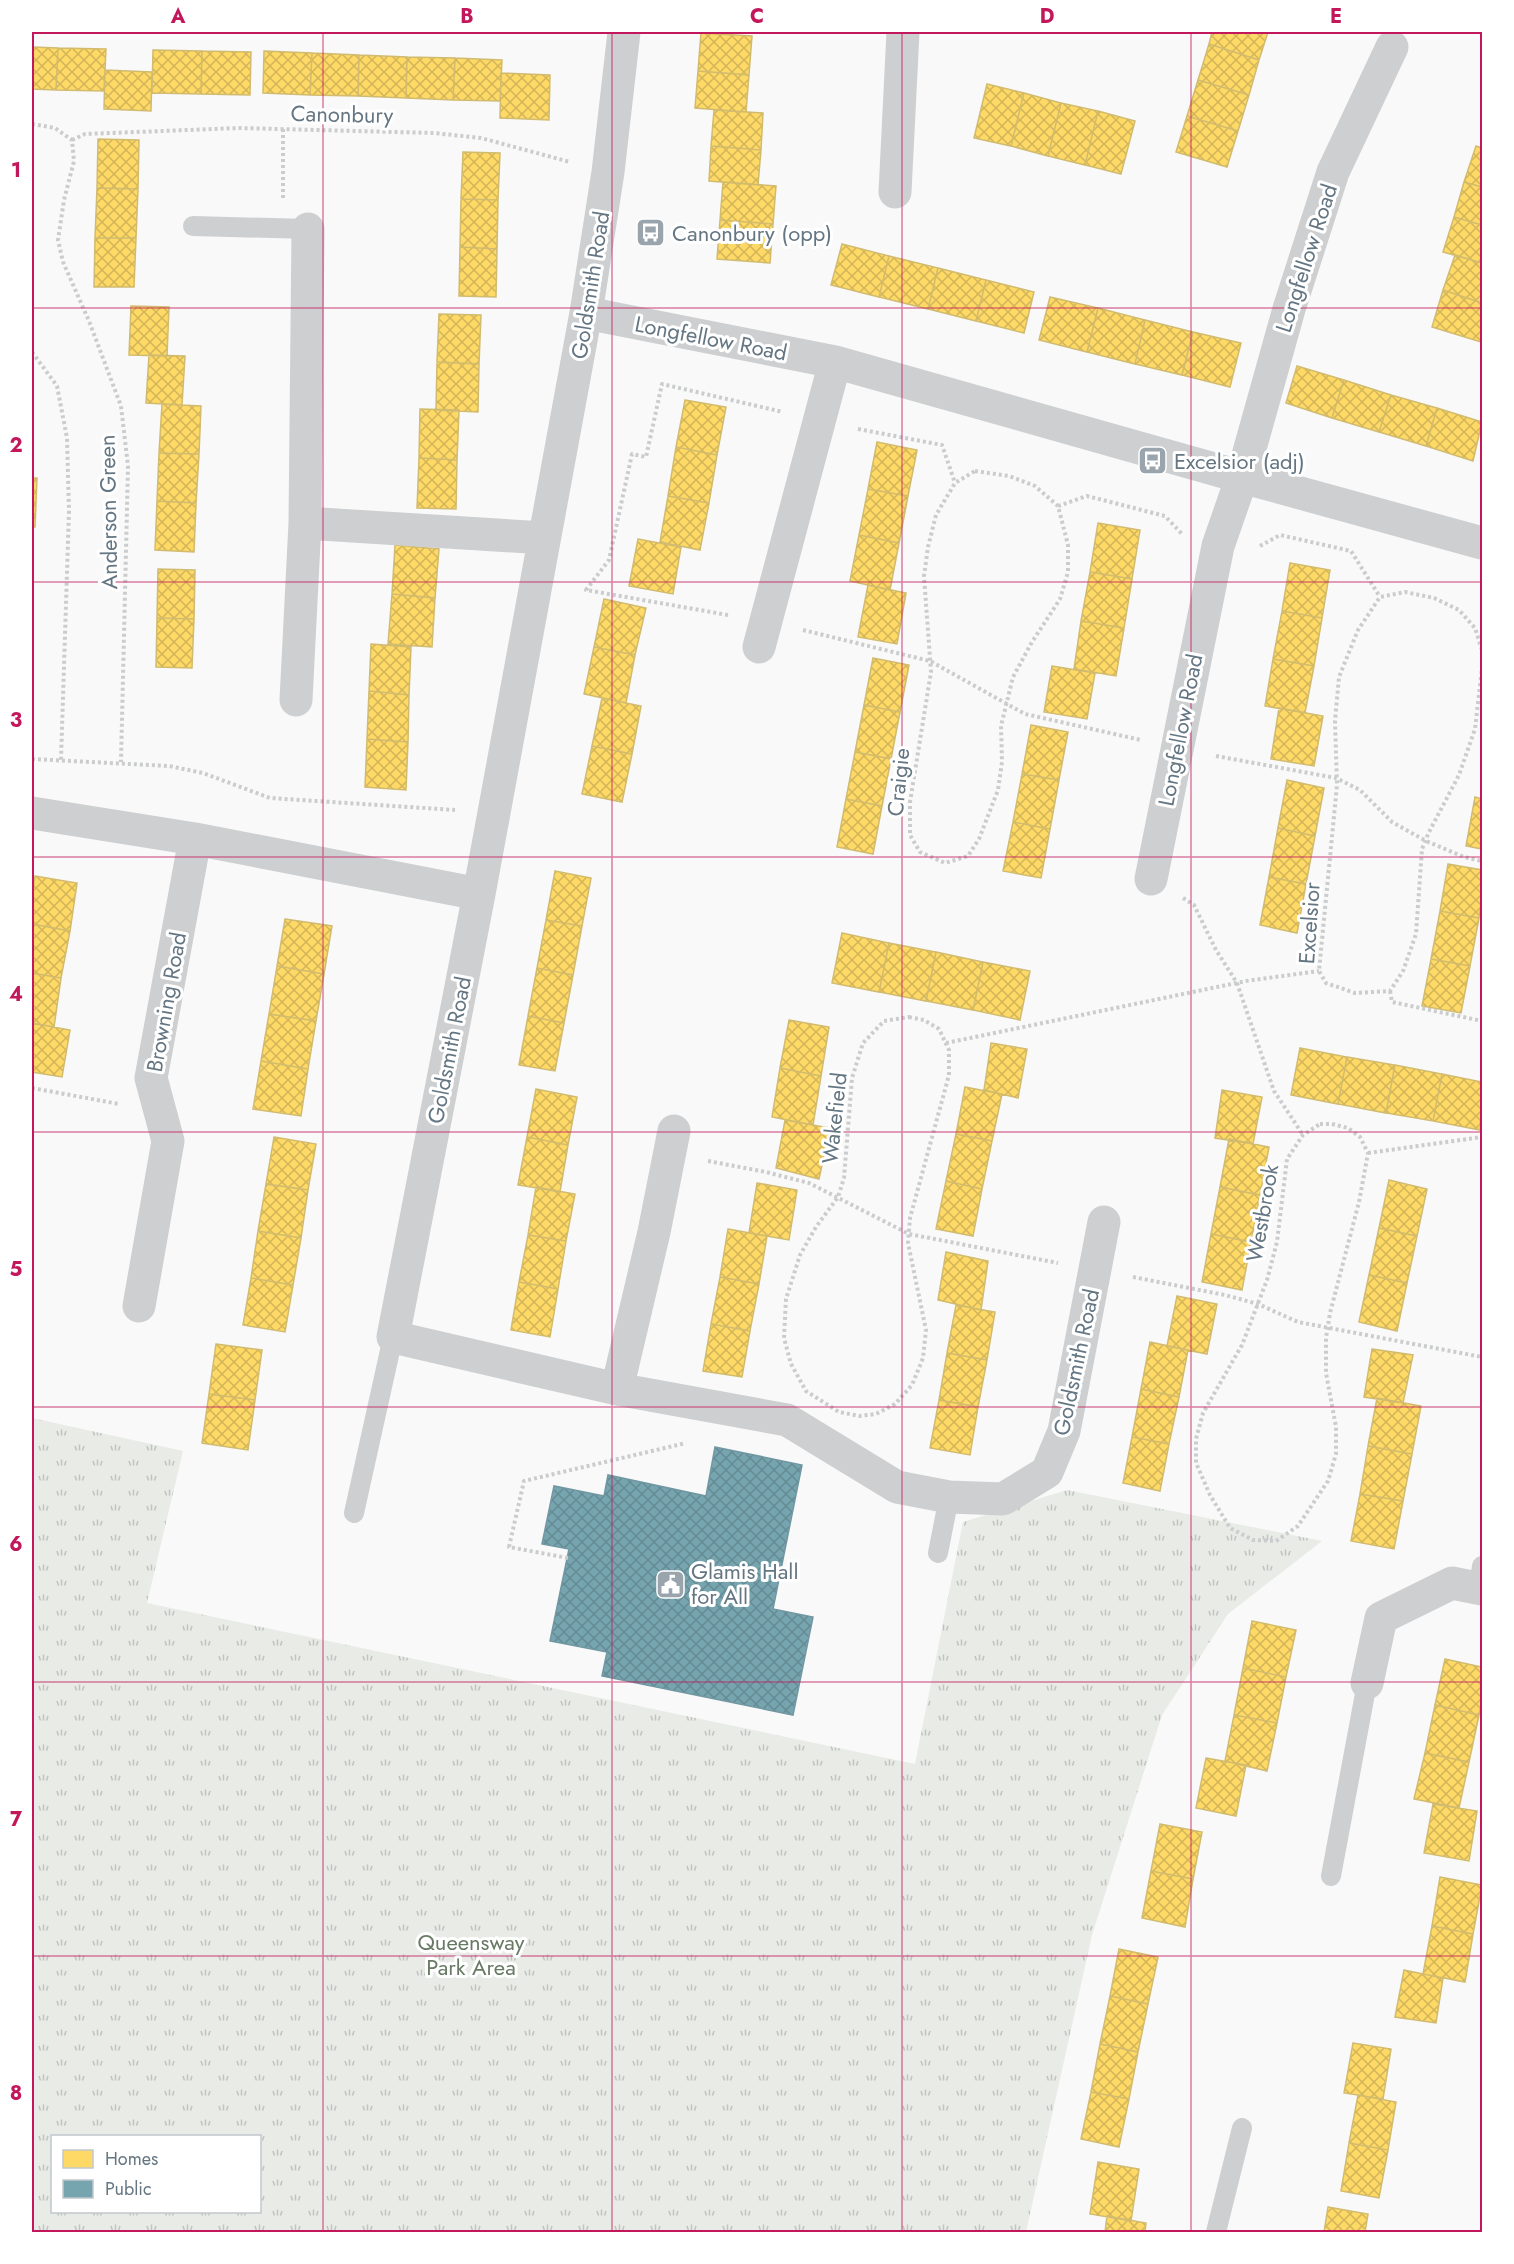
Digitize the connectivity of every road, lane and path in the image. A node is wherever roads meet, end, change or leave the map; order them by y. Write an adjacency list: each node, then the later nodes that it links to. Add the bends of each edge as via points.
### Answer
1 (624, 32): 7 (street, Goldsmith Road)
2 (903, 32): 8 (street)
3 (1392, 47): 15 (street, Longfellow Road, via 1333,172)
4 (32, 124): 6 (path, via 55,128)
5 (283, 129): 6 (path, Canonbury, via 85,134); 7 (path, Canonbury, via 481,138); 10 (path)
6 (72, 140): 32 (path, Anderson Green, via 74,161 58,240 63,262 121,406 128,466)
7 (608, 172): 11 (street, Goldsmith Road)
8 (895, 192)
9 (193, 226): 10 (lane)
10 (295, 229): 18 (street)
11 (586, 313): 13 (street, Longfellow Road); 19 (street, Goldsmith Road)
12 (32, 352): 31 (path, Anderson Green, via 57,386 67,438 69,511)
13 (836, 362): 14 (street); 15 (street, Longfellow Road)
14 (820, 421): 16 (path, via 942,445); 23 (street); 23 (path, via 662,384 646,457 632,454 609,560 586,590)
15 (1242, 477): 20 (street, Longfellow Road); 21 (street, Longfellow Road)
16 (955, 483): 17 (path, via 975,471 1009,476 1035,486); 25 (path, Craigie, via 936,515 928,547 924,576)
17 (1058, 506): 21 (path, via 1087,496 1166,516 1181,534); 28 (path, Craigie, via 1068,545 1068,572 1060,599 1013,677)
18 (305, 524): 19 (street); 27 (street)
19 (544, 538): 35 (street, Goldsmith Road)
20 (1482, 543)
21 (1218, 546): 22 (path, via 1249,552 1280,535 1351,551); 29 (street, Longfellow Road)
22 (1380, 597): 24 (path, via 1406,592 1434,598 1460,610 1474,628); 33 (path, Excelsior, via 1358,630 1340,677 1335,721)
23 (763, 634): 25 (path)
24 (1482, 650)
25 (930, 661): 28 (path); 28 (path, Craigie, via 910,802 910,835 920,852 945,863 968,856 979,839 998,790)
26 (1482, 668): 37 (path, via 1475,729 1459,775)
27 (296, 700)
28 (1006, 704): 29 (path, via 1025,714)
29 (1176, 748): 33 (path); 39 (street, Longfellow Road)
30 (32, 759): 31 (path)
31 (60, 760): 32 (path)
32 (121, 762): 35 (path, via 203,773 270,798)
33 (1336, 778): 37 (path, via 1360,790 1392,822); 41 (path, Excelsior)
34 (32, 813): 36 (street)
35 (494, 813): 40 (street, Goldsmith Road)
36 (195, 839): 40 (street); 47 (street, Browning Road, via 151,1078)
37 (1426, 841): 38 (path); 43 (path, via 1422,849 1416,934 1403,971)
38 (1482, 861)
39 (1151, 879): 42 (path, via 1194,905)
40 (479, 894): 54 (street, Goldsmith Road)
41 (1319, 971): 42 (path); 43 (path, Excelsior, via 1326,983 1355,993)
42 (1237, 983): 45 (path); 49 (path, via 1274,1091)
43 (1390, 991): 44 (path, via 1392,1002)
44 (1482, 1021)
45 (946, 1043): 45 (path, Wakefield, via 939,1029 909,1017 884,1021 863,1043 852,1078 844,1178 838,1197 800,1255 786,1299 784,1338 791,1364 806,1391 839,1412 876,1414 895,1404 912,1385 922,1358 927,1330 908,1243 910,1218 949,1075)
46 (32, 1088): 47 (path)
47 (160, 1111): 53 (street, Browning Road, via 168,1141)
48 (674, 1131): 55 (street)
49 (1303, 1136): 51 (path, via 1320,1124 1348,1128 1360,1137); 51 (path, Westbrook, via 1287,1159 1277,1242 1267,1280 1242,1345 1203,1413 1196,1439 1196,1463 1210,1495 1230,1528 1253,1539 1276,1541 1289,1534 1298,1527 1328,1481 1336,1454 1336,1426 1326,1373 1326,1338)
50 (1482, 1137): 51 (path)
51 (1368, 1153)
52 (1104, 1222): 57 (street, Goldsmith Road, via 1064,1431 1047,1472 1003,1499)
53 (139, 1306)
54 (393, 1337): 55 (street, Goldsmith Road); 58 (lane)
55 (616, 1389): 57 (street, Goldsmith Road, via 787,1420 897,1487)
56 (691, 1441): 60 (path, via 524,1481 509,1547)
57 (949, 1497): 59 (lane)
58 (354, 1513)
59 (938, 1552)
60 (568, 1558)
61 (1481, 1581): 62 (street, via 1452,1582 1381,1618)
62 (1367, 1683): 63 (lane)
63 (1331, 1876)
64 (1242, 2128): 65 (lane)
65 (1216, 2232)

